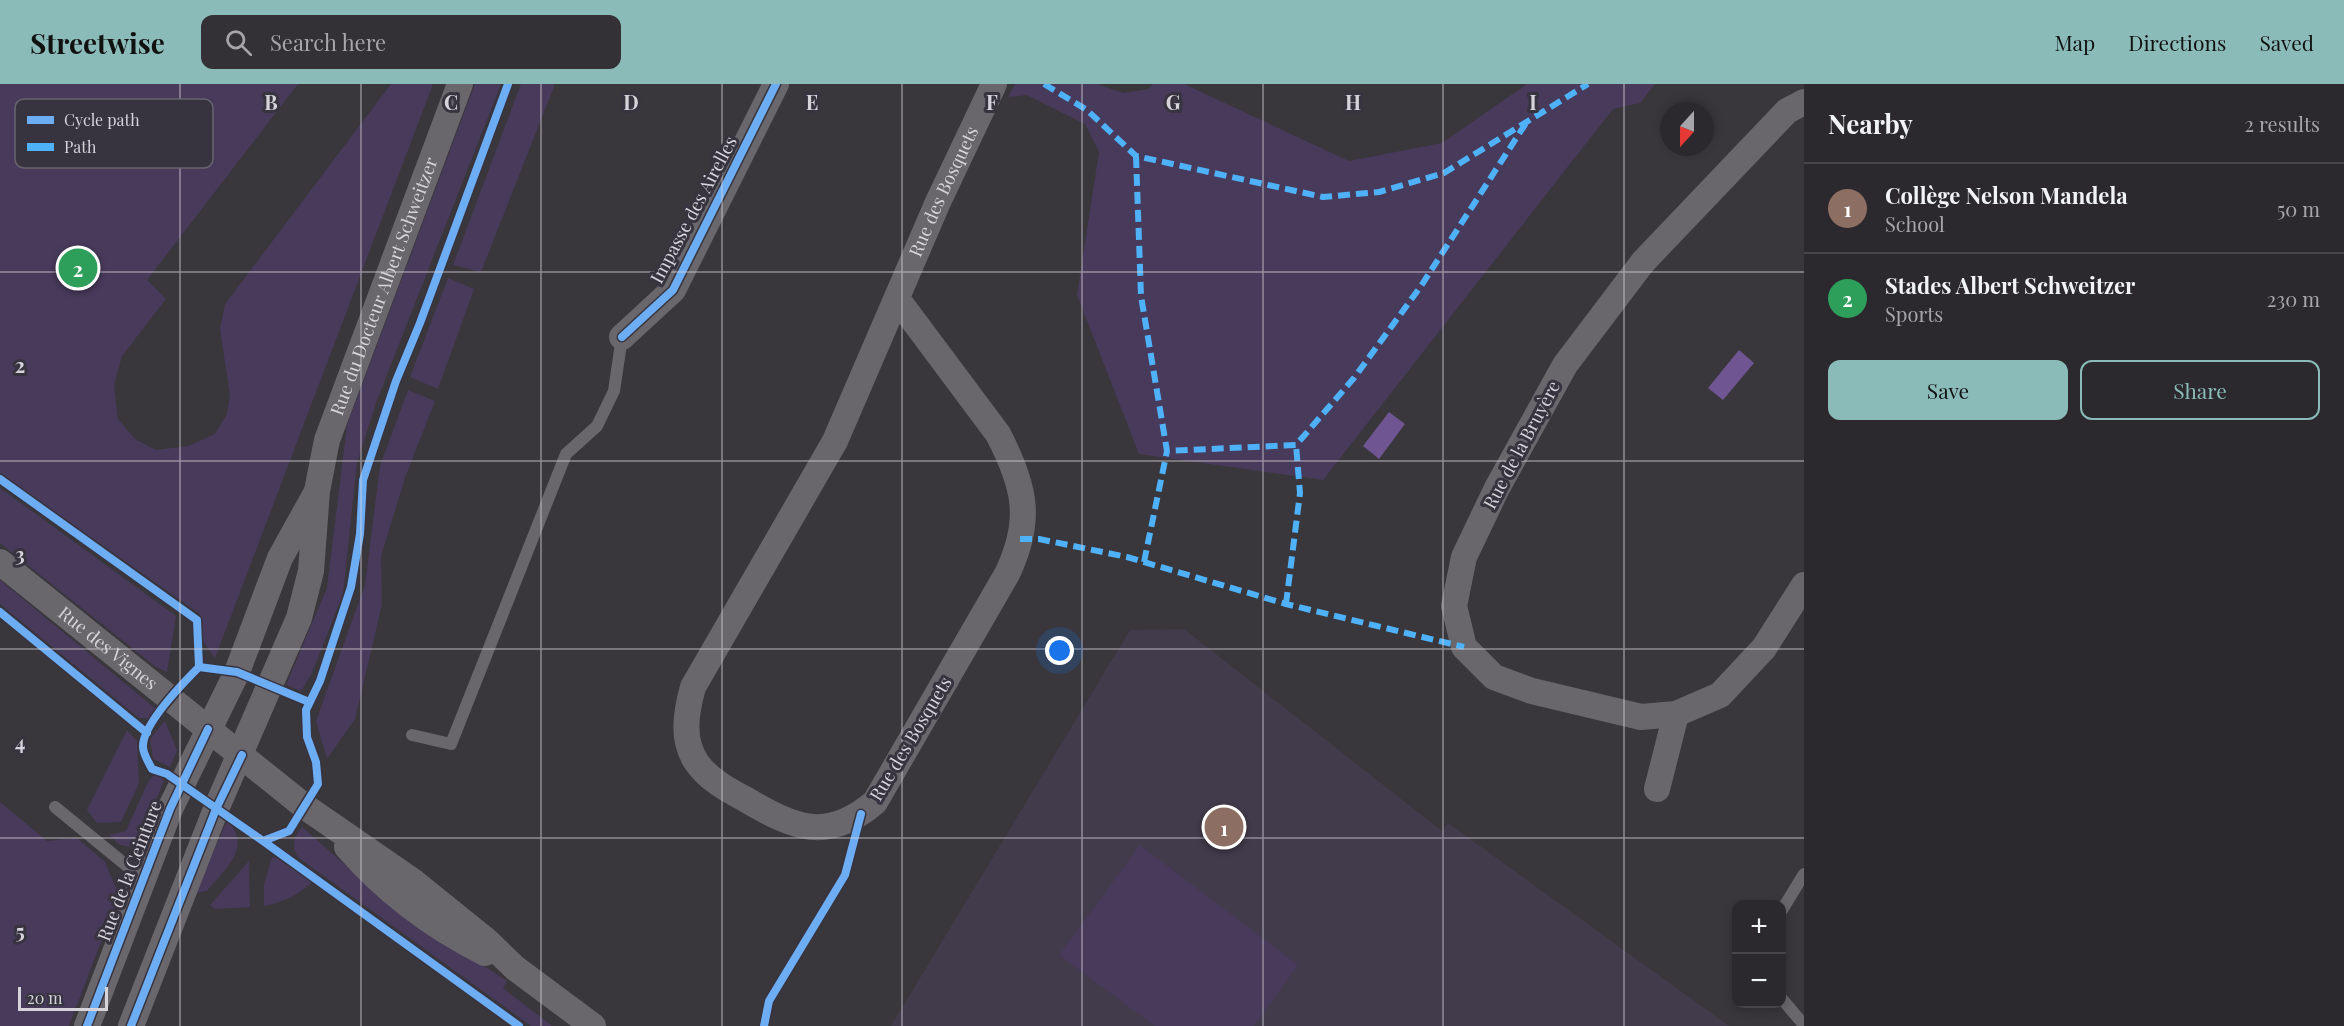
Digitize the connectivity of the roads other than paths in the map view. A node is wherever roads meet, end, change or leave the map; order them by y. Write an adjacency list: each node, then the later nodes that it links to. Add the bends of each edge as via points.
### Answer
1 (460, 84): 7 (street, Rue du Docteur Albert Schweitzer, via 332,422)
2 (776, 84): 6 (street, Impasse des Airelles, via 673,290)
3 (994, 84): 5 (street, Rue des Bosquets, via 938,202)
4 (1804, 102): 10 (street, Rue de la Bruyère, via 1787,111 1643,262 1572,356 1497,488 1464,557 1454,606 1464,647 1494,677 1532,691 1641,717)
5 (898, 300): 5 (street, Rue des Bosquets, via 836,441 693,687 686,710 689,744 696,763 708,776 761,809 805,826 845,823 875,802 1007,574 1020,539 1022,493 1010,455)
6 (622, 337): 12 (lane, via 614,391 597,426 566,454 451,744)
7 (317, 491): 11 (street, Rue du Docteur Albert Schweitzer, via 280,558 237,672); 13 (street, Rue du Docteur Albert Schweitzer, via 307,590)
8 (0, 562): 11 (street, Rue des Vignes)
9 (1804, 585): 10 (street, Rue de la Bruyère, via 1764,648 1720,695)
10 (1676, 714): 14 (street)
11 (208, 729): 13 (street, Rue des Vignes); 17 (street, Rue de la Ceinture, via 170,808)
12 (412, 735)
13 (242, 755): 22 (street, via 216,809); 23 (street, Rue des Vignes, via 327,824 423,890 515,968)
14 (1657, 789)
15 (55, 807): 17 (lane)
16 (1804, 874): 18 (lane)
17 (143, 879): 21 (street, Rue de la Ceinture)
18 (1786, 903)
19 (1786, 1004): 20 (lane)
20 (1804, 1025)
21 (87, 1026)
22 (131, 1026)
23 (593, 1026)

